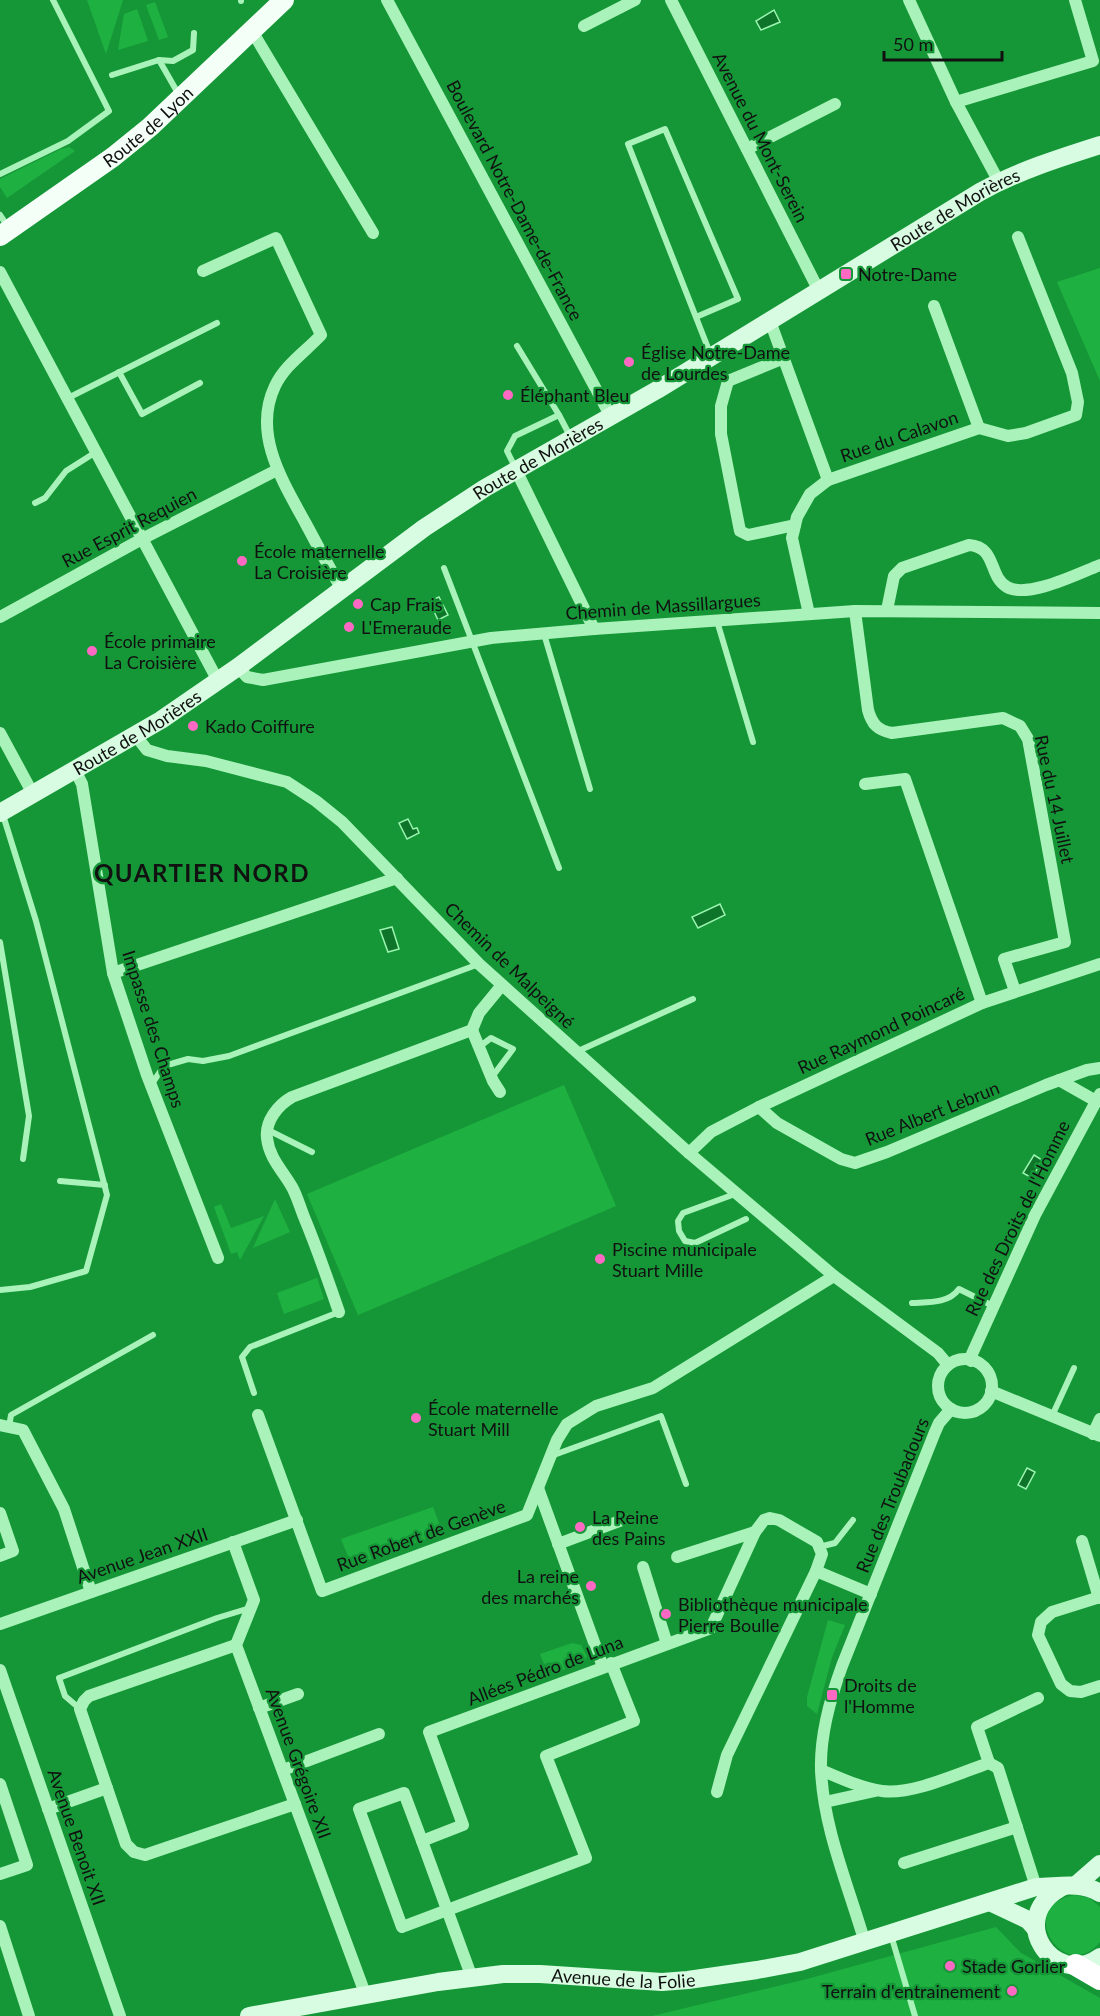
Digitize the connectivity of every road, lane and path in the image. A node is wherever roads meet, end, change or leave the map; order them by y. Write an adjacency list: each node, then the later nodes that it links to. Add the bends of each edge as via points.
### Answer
1 (53, 0): 18 (lane, via 109,111 68,141)
2 (387, 0): 37 (street, Boulevard Notre-Dame-de-France)
3 (635, 0): 8 (street)
4 (671, 0): 17 (street, Avenue du Mont-Serein)
5 (1075, 0): 14 (street, via 1093,61)
6 (282, 1): 9 (main road, Route de Lyon)
7 (912, 1): 14 (street)
8 (584, 26)
9 (252, 31): 13 (main road, Route de Lyon); 21 (street)
10 (194, 33): 11 (lane, via 193,50 173,61)
11 (159, 60): 12 (lane); 13 (lane)
12 (112, 75)
13 (182, 99): 20 (main road, Route de Lyon, via 113,157)
14 (956, 102): 19 (street)
15 (835, 104): 17 (street)
16 (1100, 144): 19 (main road, Route de Morières)
17 (747, 149): 25 (street, Avenue du Mont-Serein)
18 (0, 174)
19 (999, 182): 25 (main road, Route de Morières)
20 (3, 227)
21 (373, 233)
22 (1018, 237): 38 (street, Rue du Calavon, via 1072,373 1078,402 1076,415 1008,436)
23 (203, 271): 41 (street, via 276,238 321,335 288,366 274,387 268,440)
24 (0, 272): 35 (street)
25 (819, 291): 28 (main road, Route de Morières)
26 (934, 306): 38 (street)
27 (696, 317): 27 (lane, via 628,144 665,129 738,299); 31 (lane)
28 (770, 321): 31 (main road, Route de Morières); 32 (street)
29 (217, 323): 33 (lane)
30 (517, 346): 36 (lane)
31 (711, 357): 37 (main road, Route de Morières)
32 (784, 358): 43 (street); 45 (street, via 728,381 721,406 721,434 740,531 748,535)
33 (119, 372): 34 (lane, via 142,414); 35 (lane)
34 (200, 383)
35 (68, 398): 40 (street)
36 (560, 415): 39 (lane); 42 (lane, via 515,436 507,451)
37 (611, 417): 39 (main road, Route de Morières)
38 (979, 428): 43 (street, Rue du Calavon)
39 (571, 440): 42 (main road, Route de Morières)
40 (96, 452): 44 (lane, via 66,471 45,498); 46 (street)
41 (277, 470): 46 (street, Rue Esprit Requien); 49 (street)
42 (516, 470): 49 (main road, Route de Morières, via 424,528); 56 (street)
43 (828, 480): 45 (street, via 810,494)
44 (35, 503)
45 (795, 525): 53 (street, via 792,538)
46 (142, 539): 54 (street, Rue Esprit Requien); 60 (street)
47 (1100, 565): 50 (street, via 1035,589 1021,590 1000,580 985,550 969,545 902,567 894,576)
48 (444, 568): 58 (lane)
49 (341, 588): 59 (main road, Route de Morières)
50 (887, 610): 51 (street, Chemin de Massillargues); 52 (street, Chemin de Massillargues)
51 (855, 611): 53 (street, Chemin de Massillargues); 76 (street, Rue du 14 Juillet, via 868,710 879,731 892,733 1004,718 1020,726 1028,739 1065,942 1004,959)
52 (1100, 613)
53 (809, 614): 55 (street, Chemin de Massillargues)
54 (0, 617)
55 (717, 620): 56 (street, Chemin de Massillargues); 63 (lane)
56 (594, 629): 57 (street, Chemin de Massillargues)
57 (543, 633): 58 (street, Chemin de Massillargues); 66 (lane)
58 (472, 641): 59 (street, Chemin de Massillargues, via 263,680 247,677); 69 (lane)
59 (238, 667): 60 (main road, Route de Morières)
60 (218, 681): 62 (main road, Route de Morières)
61 (0, 734): 67 (street)
62 (136, 736): 64 (main road, Route de Morières); 70 (street, Chemin de Malpeigné, via 147,750 287,782 342,822)
63 (753, 742)
64 (75, 770): 67 (main road, Route de Morières); 74 (street, Impasse des Champs, via 82,784)
65 (865, 784): 78 (street, via 905,779)
66 (590, 789)
67 (33, 794): 68 (main road, Route de Morières)
68 (1, 812): 94 (lane, via 36,921)
69 (559, 868)
70 (396, 878): 72 (street, Chemin de Malpeigné); 74 (street)
71 (0, 942): 92 (lane, via 29,1116)
72 (479, 964): 75 (street, Chemin de Malpeigné); 85 (lane, via 229,1056 203,1061 188,1059 164,1066)
73 (1100, 964): 76 (street, Rue Raymond Poincaré)
74 (113, 974): 85 (street, Impasse des Champs)
75 (502, 986): 79 (street, via 479,1013); 81 (street, Chemin de Malpeigné)
76 (1015, 991): 78 (street, Rue Raymond Poincaré)
77 (693, 999): 81 (lane)
78 (982, 1003): 88 (street, Rue Raymond Poincaré)
79 (472, 1030): 80 (street); 89 (street, via 292,1097 273,1113)
80 (479, 1047): 83 (street); 83 (lane, via 491,1038 513,1050)
81 (575, 1052): 91 (street, Chemin de Malpeigné)
82 (1100, 1068): 84 (street, Rue Albert Lebrun)
83 (492, 1078): 86 (street)
84 (1059, 1080): 87 (street); 88 (street, Rue Albert Lebrun, via 855,1163 777,1123)
85 (151, 1085): 97 (street, Impasse des Champs)
86 (500, 1092)
87 (1099, 1100): 101 (street, Rue des Droits de l'Homme, via 1040,1204)
88 (759, 1107): 91 (street, Rue Raymond Poincaré, via 711,1132)
89 (267, 1130): 90 (lane); 102 (street, via 277,1166 292,1186)
90 (312, 1152)
91 (689, 1153): 95 (street, Chemin de Malpeigné)
92 (23, 1159)
93 (60, 1181): 94 (lane)
94 (105, 1185): 99 (lane, via 107,1195 86,1271 30,1287)
95 (736, 1193): 96 (lane, via 683,1213 678,1221 679,1231 685,1241 694,1243); 98 (street, Chemin de Malpeigné)
96 (746, 1220)
97 (218, 1258)
98 (834, 1276): 105 (street, Chemin de Malpeigné, via 938,1353); 115 (street, Rue Robert de Genève, via 653,1388 596,1406 567,1424)
99 (0, 1290)
100 (912, 1303): 101 (lane, via 938,1301 954,1296 959,1289)
101 (993, 1306): 104 (street, Rue des Droits de l'Homme)
102 (339, 1312): 108 (lane, via 250,1347 242,1357)
103 (153, 1335): 113 (lane, via 11,1415)
104 (972, 1360): 105 (street); 107 (street, via 987,1372)
105 (948, 1365): 109 (street, via 940,1377 939,1392)
106 (1074, 1368): 111 (lane)
107 (991, 1391): 109 (street, via 976,1410); 111 (street)
108 (254, 1393)
109 (951, 1409): 132 (street, Rue des Troubadours, via 935,1432)
110 (258, 1415): 120 (street, Rue Robert de Genève)
111 (1052, 1416): 114 (street)
112 (1100, 1419): 114 (street)
113 (4, 1426): 131 (street, via 23,1430 64,1509)
114 (1096, 1435)
115 (550, 1456): 116 (lane, via 661,1416); 117 (street, Rue Robert de Genève)
116 (686, 1484)
117 (538, 1488): 120 (street, Rue Robert de Genève, via 527,1515 322,1591); 125 (street)
118 (0, 1513): 127 (street, via 13,1551)
119 (625, 1519): 125 (street)
120 (297, 1520): 124 (street, Avenue Jean XXII)
121 (853, 1520): 126 (lane, via 835,1543)
122 (755, 1532): 126 (street, via 764,1520 779,1520 817,1542); 128 (street); 136 (street, Allées Pédro de Luna, via 711,1628)
123 (1082, 1541): 133 (street)
124 (233, 1542): 131 (street, Avenue Jean XXII); 134 (street, via 254,1600)
125 (558, 1544): 138 (street)
126 (819, 1547): 130 (street, via 822,1554)
127 (0, 1556)
128 (677, 1557)
129 (643, 1567): 136 (street)
130 (816, 1571): 132 (street); 152 (street, via 727,1755)
131 (92, 1592): 135 (street, Avenue Jean XXII)
132 (871, 1594): 148 (street, Rue des Troubadours, via 832,1695)
133 (1099, 1598): 140 (street, via 1052,1612 1041,1622 1038,1635 1061,1684 1070,1691 1081,1692)
134 (251, 1607): 137 (street); 144 (lane, via 59,1678 65,1696)
135 (0, 1624)
136 (667, 1644): 138 (street, Allées Pédro de Luna)
137 (236, 1645): 143 (street, Avenue Grégoire XII); 144 (street, via 89,1696)
138 (607, 1665): 157 (street, Allées Pédro de Luna, via 429,1732 463,1825); 165 (street, via 634,1720 546,1756 586,1858)
139 (0, 1670): 155 (street, Avenue Benoit XII)
140 (1100, 1686)
141 (298, 1694): 143 (street)
142 (1038, 1698): 146 (street, via 977,1727)
143 (259, 1708): 147 (street, Avenue Grégoire XII)
144 (80, 1709): 150 (street)
145 (379, 1734): 147 (street)
146 (989, 1763): 151 (street, via 904,1791); 156 (street, via 998,1768)
147 (283, 1770): 154 (street, Avenue Grégoire XII)
148 (821, 1770): 151 (street); 153 (street, Rue des Troubadours)
149 (0, 1784): 160 (street, via 27,1865)
150 (107, 1788): 154 (street, via 126,1844 145,1855); 155 (street)
151 (879, 1791): 153 (street)
152 (717, 1792)
153 (825, 1802): 169 (street, Rue des Troubadours)
154 (295, 1804): 174 (street, Avenue Grégoire XII)
155 (48, 1809): 176 (street, Avenue Benoit XII)
156 (1017, 1827): 158 (street); 162 (street)
157 (422, 1841): 165 (street); 165 (street, via 404,1793 359,1809 402,1927)
158 (904, 1863)
159 (1100, 1864): 161 (main road)
160 (0, 1874)
161 (1070, 1885): 162 (main road, Avenue de la Folie); 163 (main road, via 1090,1887); 167 (main road, via 1052,1892 1042,1903)
162 (1036, 1887): 164 (main road, Avenue de la Folie)
163 (1100, 1893)
164 (990, 1902): 167 (main road, via 1028,1920); 168 (main road, Avenue de la Folie)
165 (447, 1911): 172 (street)
166 (0, 1926): 175 (street)
167 (1036, 1929): 171 (main road, via 1043,1948 1052,1958)
168 (891, 1934): 169 (main road, Avenue de la Folie); 178 (lane)
169 (865, 1943): 172 (main road, Avenue de la Folie, via 800,1962 688,1980 637,1981 540,1974)
170 (1100, 1957): 171 (main road)
171 (1076, 1965): 173 (highway)
172 (472, 1978): 174 (main road, Avenue de la Folie)
173 (1100, 1979)
174 (366, 1996): 177 (main road, Avenue de la Folie)
175 (29, 2016)
176 (120, 2016)
177 (249, 2016)
178 (915, 2016)

